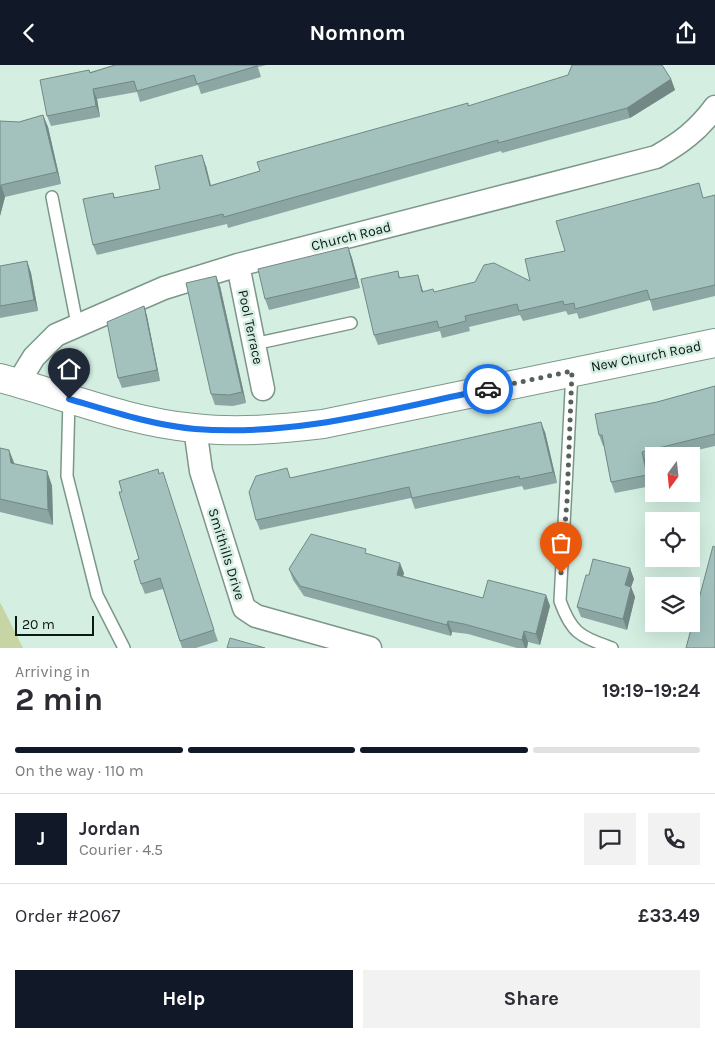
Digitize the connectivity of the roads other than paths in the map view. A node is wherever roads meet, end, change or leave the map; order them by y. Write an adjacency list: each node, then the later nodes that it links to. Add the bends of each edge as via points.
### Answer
1 (715, 107): 3 (street, Church Road, via 700,127 681,143 656,157)
2 (52, 197): 5 (lane)
3 (238, 265): 5 (street, Church Road, via 164,288); 7 (street, Pool Terrace)
4 (351, 323): 7 (lane)
5 (77, 324): 9 (street, Church Road, via 56,335)
6 (715, 343): 8 (street, New Church Road)
7 (254, 344): 10 (street, Pool Terrace)
8 (572, 371): 12 (street, New Church Road, via 323,424 279,430); 15 (lane, via 560,601 575,631)
9 (9, 380): 11 (street, New Church Road)
10 (263, 389)
11 (69, 399): 12 (street, New Church Road, via 152,422); 13 (lane, via 67,476 97,595)
12 (195, 429): 14 (street, Smithills Drive, via 201,471 244,608 256,616)
13 (124, 648)
14 (370, 648)
15 (612, 648)

